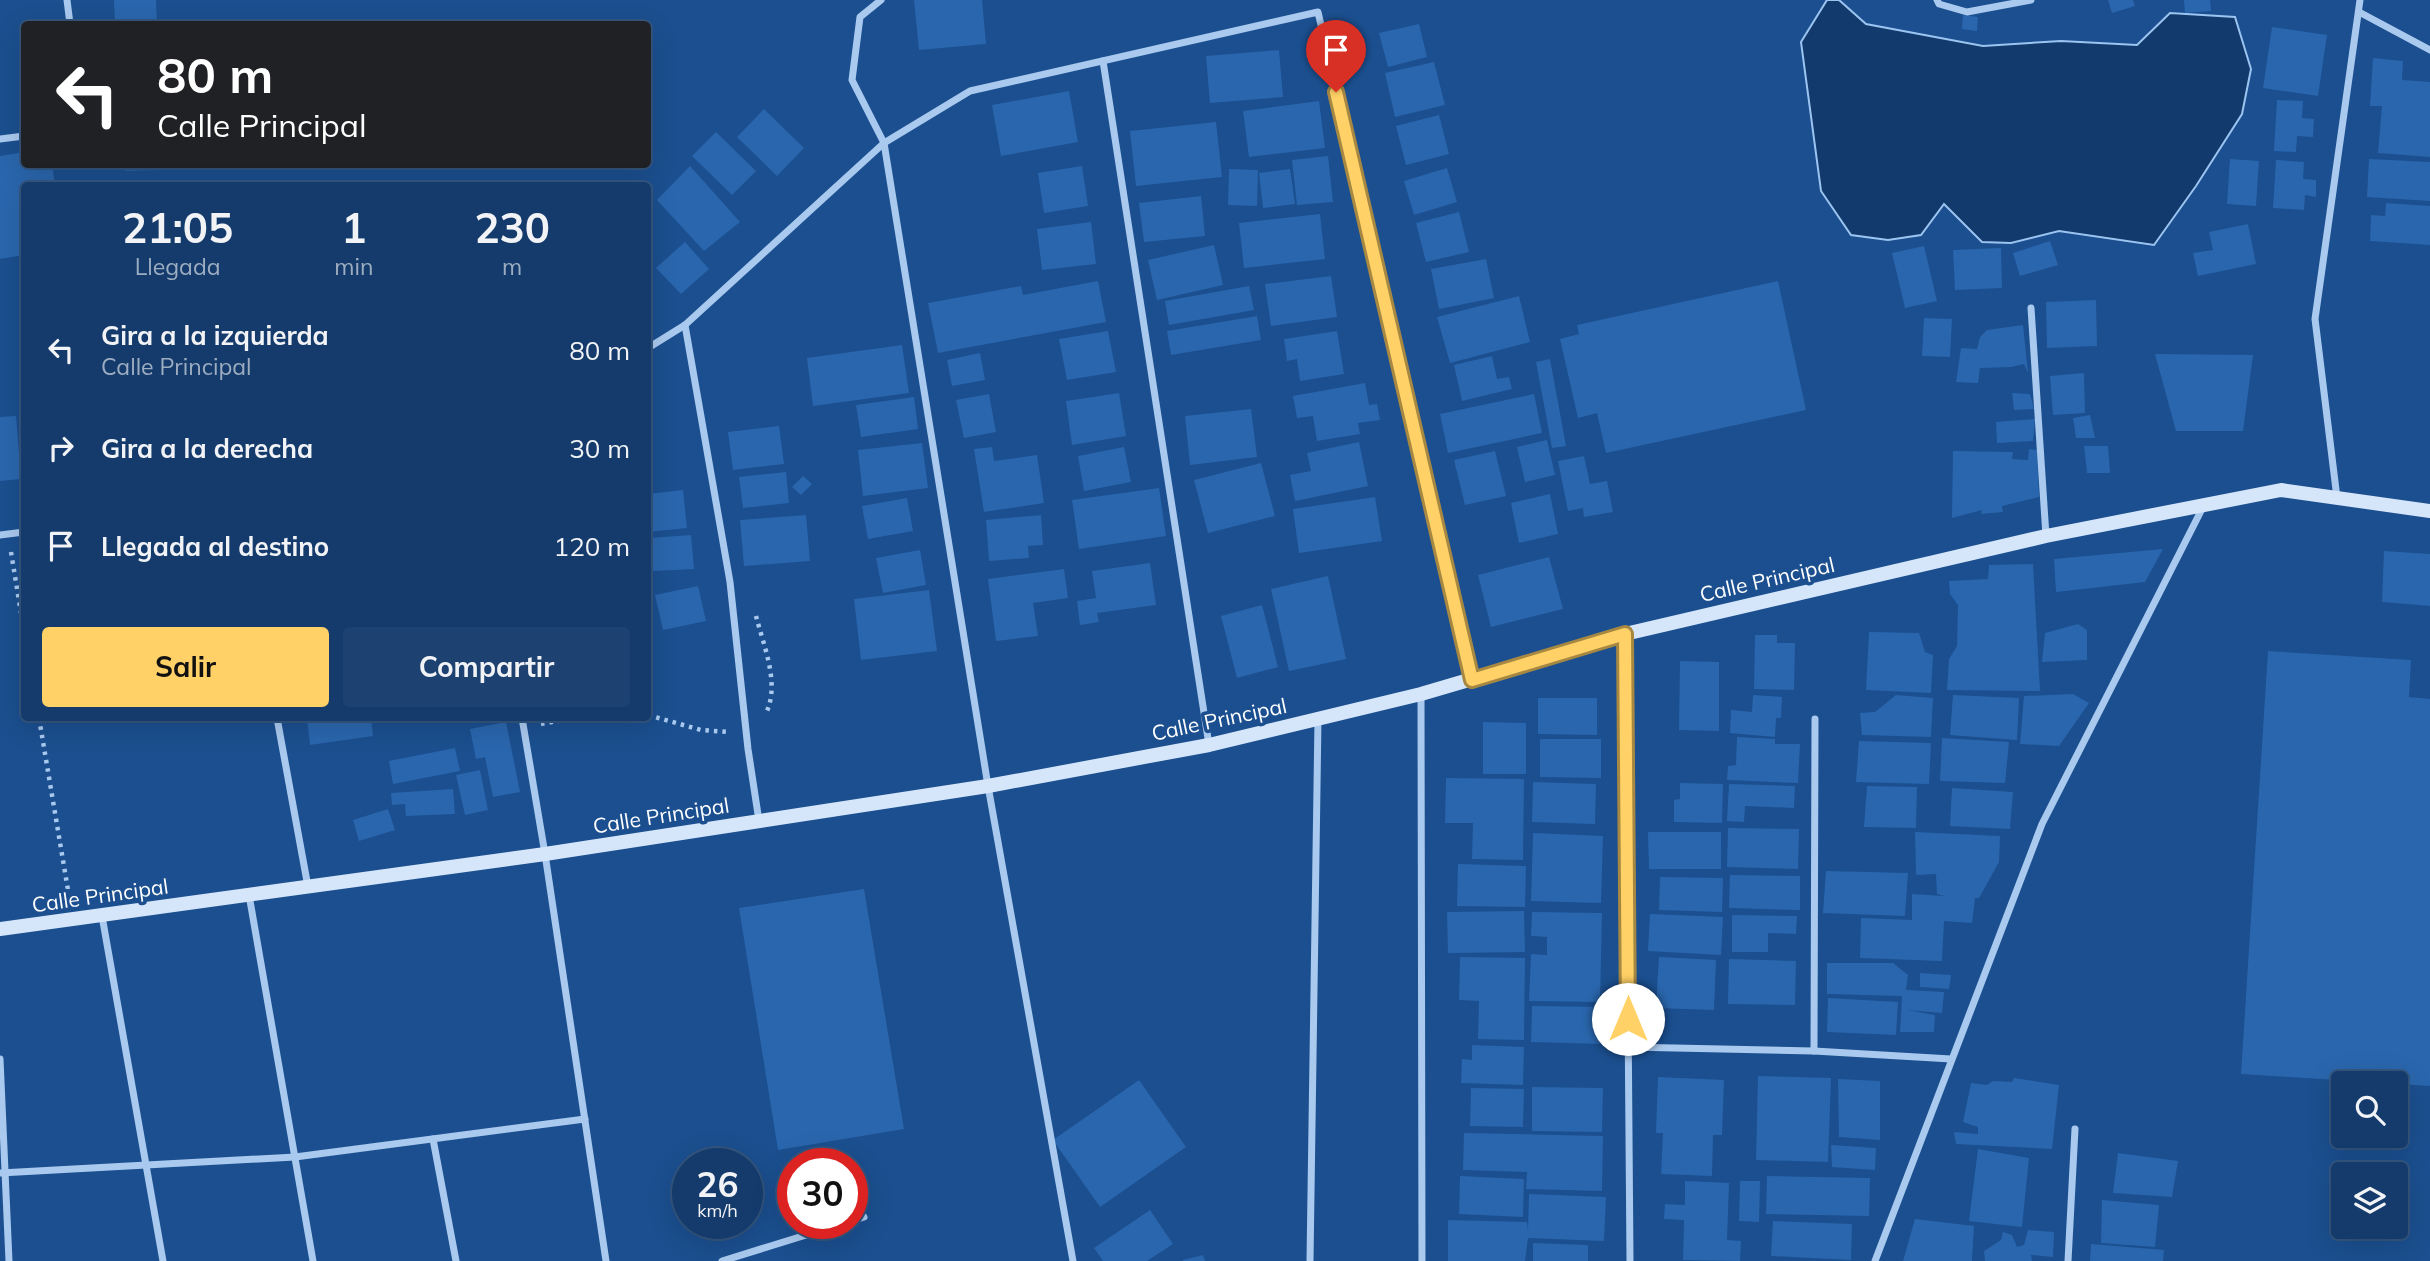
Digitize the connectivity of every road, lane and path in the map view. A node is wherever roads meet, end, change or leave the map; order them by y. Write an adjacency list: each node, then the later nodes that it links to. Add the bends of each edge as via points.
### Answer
1 (67, 0): 7 (street)
2 (881, 0): 12 (street, via 860,17 852,80)
3 (1937, 0): 4 (street, via 1967,12)
4 (2031, 0)
5 (2360, 0): 6 (street)
6 (2359, 12): 8 (street); 16 (street, via 2315,319)
7 (70, 21)
8 (2430, 50)
9 (1103, 61): 12 (street, via 970,91); 23 (street, via 1318,12); 34 (street)
10 (21, 136): 11 (street)
11 (0, 139)
12 (884, 143): 14 (street); 35 (street)
13 (2031, 308): 20 (street)
14 (685, 325): 15 (street); 33 (street, via 730,582)
15 (651, 346)
16 (2337, 498): 17 (street, Calle Principal, via 2281,490); 18 (street, Calle Principal)
17 (2204, 507): 20 (street, Calle Principal); 46 (street, via 2042,824)
18 (2430, 511)
19 (4, 534): 21 (path)
20 (2046, 536): 22 (street, Calle Principal)
21 (21, 616)
22 (1625, 634): 23 (street, Calle Principal); 43 (street)
23 (1472, 680): 24 (street, Calle Principal)
24 (1421, 694): 26 (street, Calle Principal); 62 (street)
25 (651, 716): 33 (path, via 701,730)
26 (1318, 719): 34 (street, Calle Principal); 61 (street)
27 (1815, 719): 44 (street)
28 (40, 721): 41 (path)
29 (278, 721): 38 (street)
30 (523, 721): 32 (street)
31 (560, 721): 32 (path)
32 (524, 728): 37 (street)
33 (747, 733): 36 (street)
34 (1209, 746): 35 (street, Calle Principal)
35 (988, 786): 36 (street, Calle Principal); 60 (street)
36 (759, 821): 37 (street, Calle Principal)
37 (545, 854): 38 (street, Calle Principal); 47 (street)
38 (308, 887): 39 (street, Calle Principal)
39 (249, 895): 40 (street, Calle Principal); 50 (street)
40 (102, 916): 41 (street, Calle Principal); 51 (street)
41 (73, 920): 42 (street, Calle Principal)
42 (0, 929)
43 (1628, 1046): 44 (street); 63 (street)
44 (1814, 1051): 46 (street)
45 (0, 1059): 52 (street)
46 (1951, 1059): 64 (street)
47 (584, 1119): 49 (street); 58 (street)
48 (2075, 1129): 65 (street)
49 (433, 1139): 50 (street); 57 (street)
50 (295, 1157): 51 (street); 56 (street)
51 (146, 1164): 52 (street); 55 (street)
52 (2, 1173): 54 (street)
53 (793, 1239): 59 (street)
54 (9, 1261)
55 (163, 1261)
56 (313, 1261)
57 (456, 1261)
58 (606, 1261)
59 (722, 1261)
60 (1073, 1261)
61 (1310, 1261)
62 (1422, 1261)
63 (1630, 1261)
64 (1875, 1261)
65 (2067, 1261)

